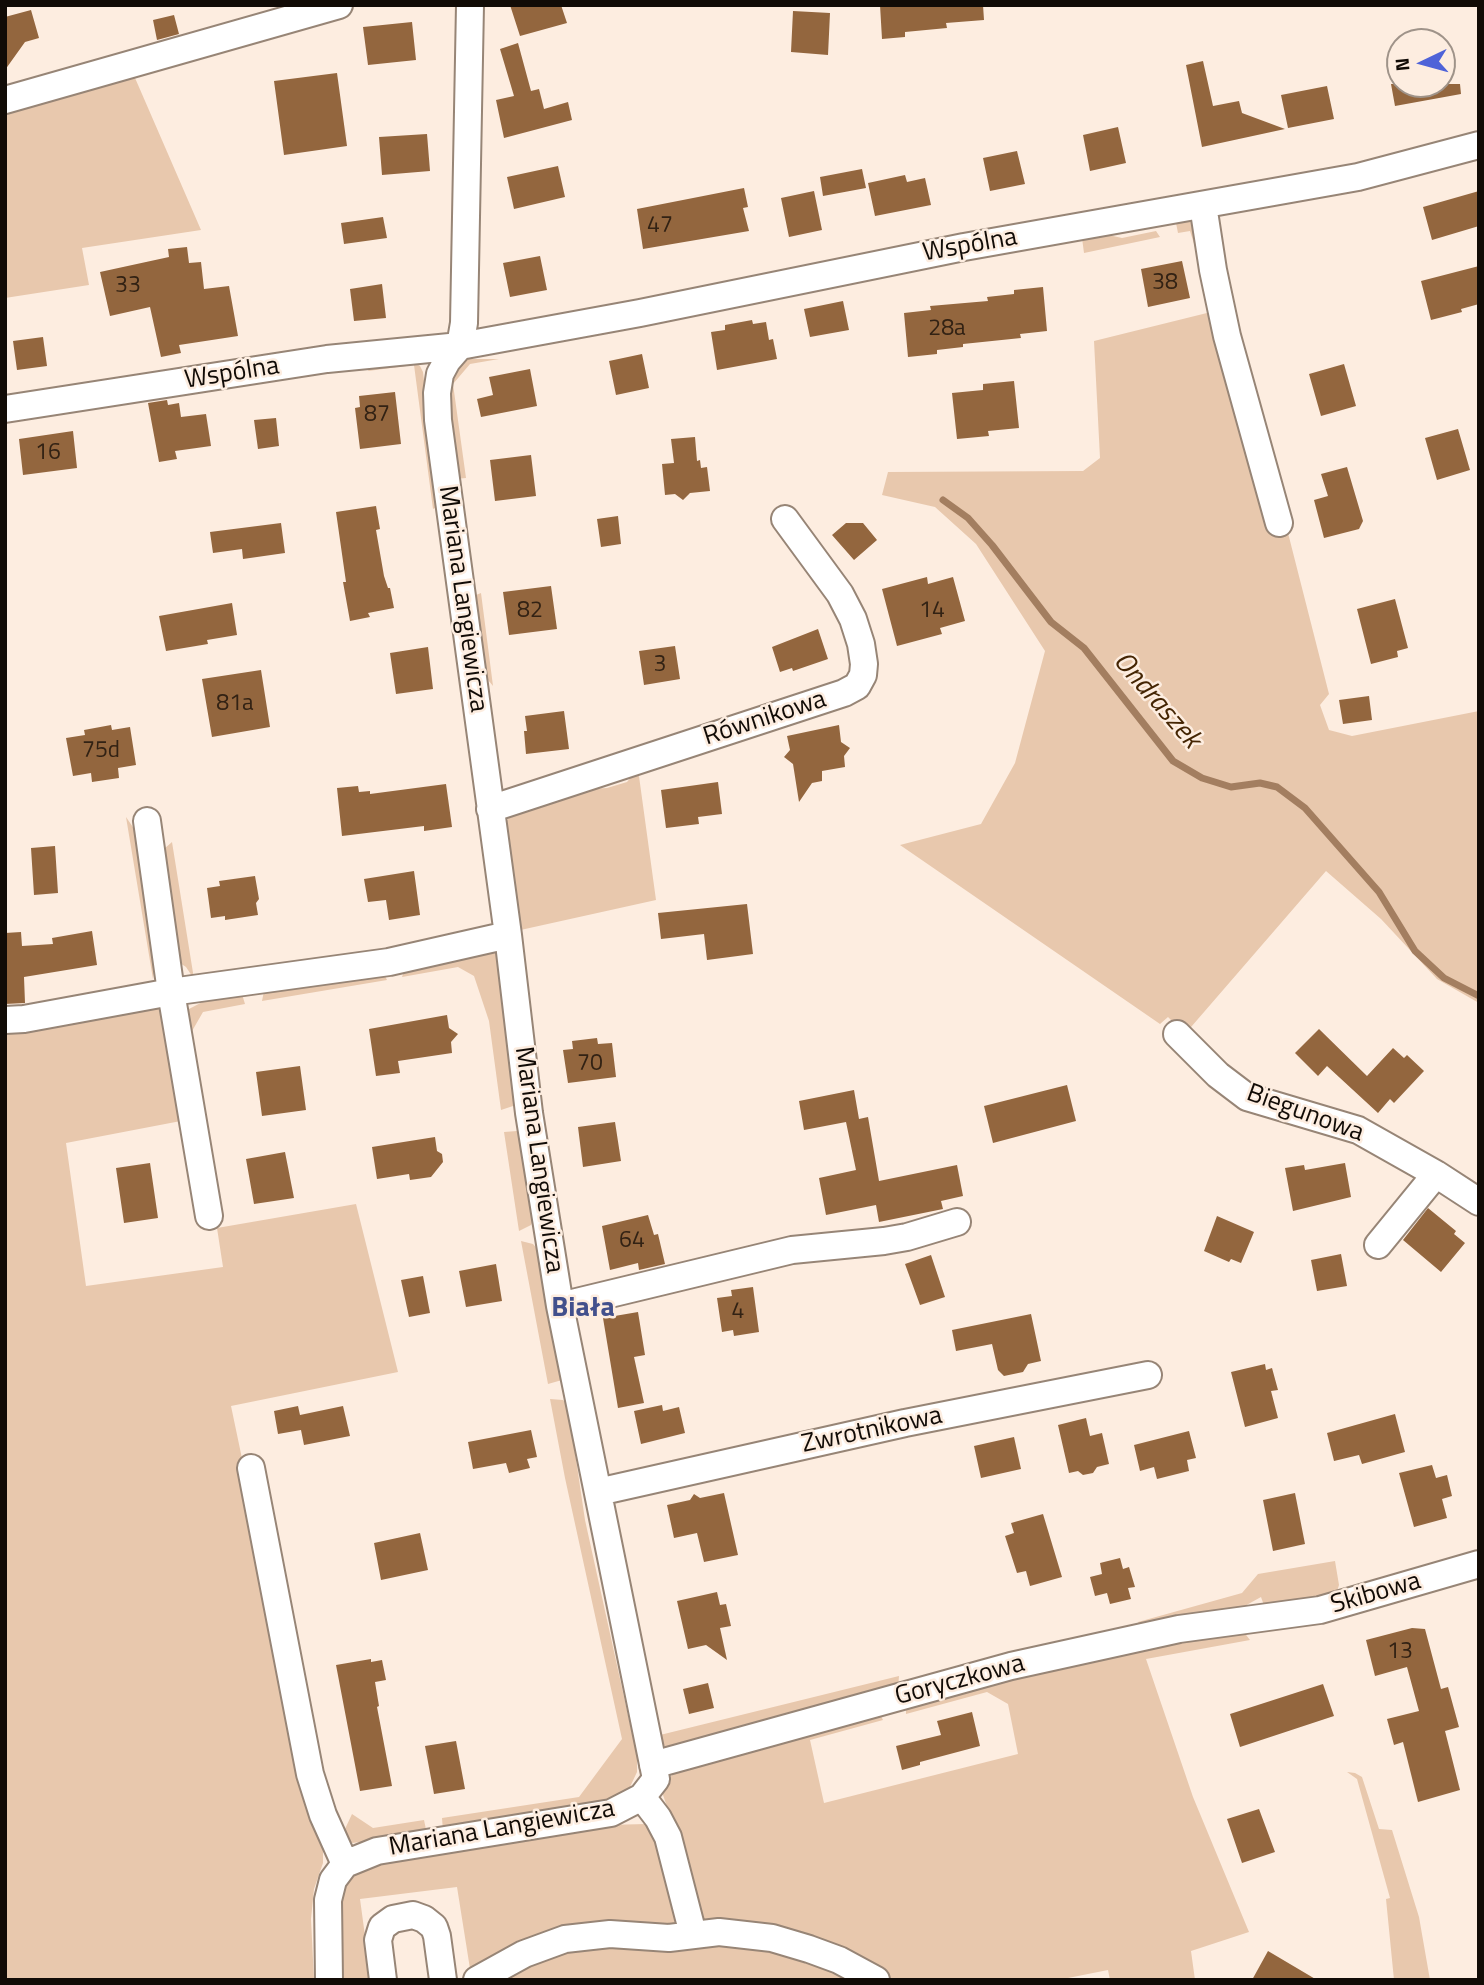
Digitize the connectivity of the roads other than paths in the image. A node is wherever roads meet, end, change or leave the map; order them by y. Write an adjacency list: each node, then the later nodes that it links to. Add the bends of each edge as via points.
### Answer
1 (339, 5): 3 (street)
2 (470, 5): 6 (street)
3 (5, 100)
4 (1479, 145): 5 (street, Wspólna, via 1358,177)
5 (1203, 205): 6 (street, Wspólna); 9 (street, via 1227,335)
6 (460, 346): 7 (street, Wspólna, via 327,359); 10 (street, Mariana Langiewicza, via 440,374 438,420)
7 (5, 410)
8 (785, 519): 10 (street, Równikowa, via 853,619 864,664 857,686)
9 (1279, 523)
10 (490, 809): 12 (street, Mariana Langiewicza)
11 (147, 821): 13 (street)
12 (508, 935): 13 (street, via 389,962); 21 (street, Mariana Langiewicza, via 529,1113)
13 (171, 992): 14 (street); 18 (street)
14 (5, 1020)
15 (1177, 1034): 16 (street, Biegunowa, via 1247,1097 1358,1130)
16 (1436, 1174): 17 (street, Biegunowa); 20 (street)
17 (1479, 1202)
18 (209, 1216)
19 (957, 1222): 21 (street, via 895,1239 792,1250)
20 (1378, 1245)
21 (560, 1306): 24 (street, Mariana Langiewicza)
22 (1148, 1375): 24 (street, Zwrotnikowa, via 905,1423)
23 (251, 1468): 29 (street, via 310,1774)
24 (598, 1492): 27 (street, Mariana Langiewicza)
25 (1479, 1564): 26 (street, Skibowa, via 1320,1611)
26 (1271, 1617): 27 (street, Goryczkowa, via 1179,1629 1011,1666)
27 (653, 1765): 28 (street, Mariana Langiewicza, via 656,1779)
28 (642, 1797): 29 (street, Mariana Langiewicza, via 611,1813 377,1851); 30 (street, via 668,1837)
29 (345, 1864): 31 (street, via 333,1880 328,1900)
30 (693, 1934): 34 (street, via 565,1939 524,1954); 35 (street, via 772,1938 839,1960)
31 (328, 1980)
32 (383, 1980): 33 (street, via 378,1941 382,1927 413,1915 434,1927)
33 (443, 1980)
34 (477, 1980)
35 (876, 1980)

